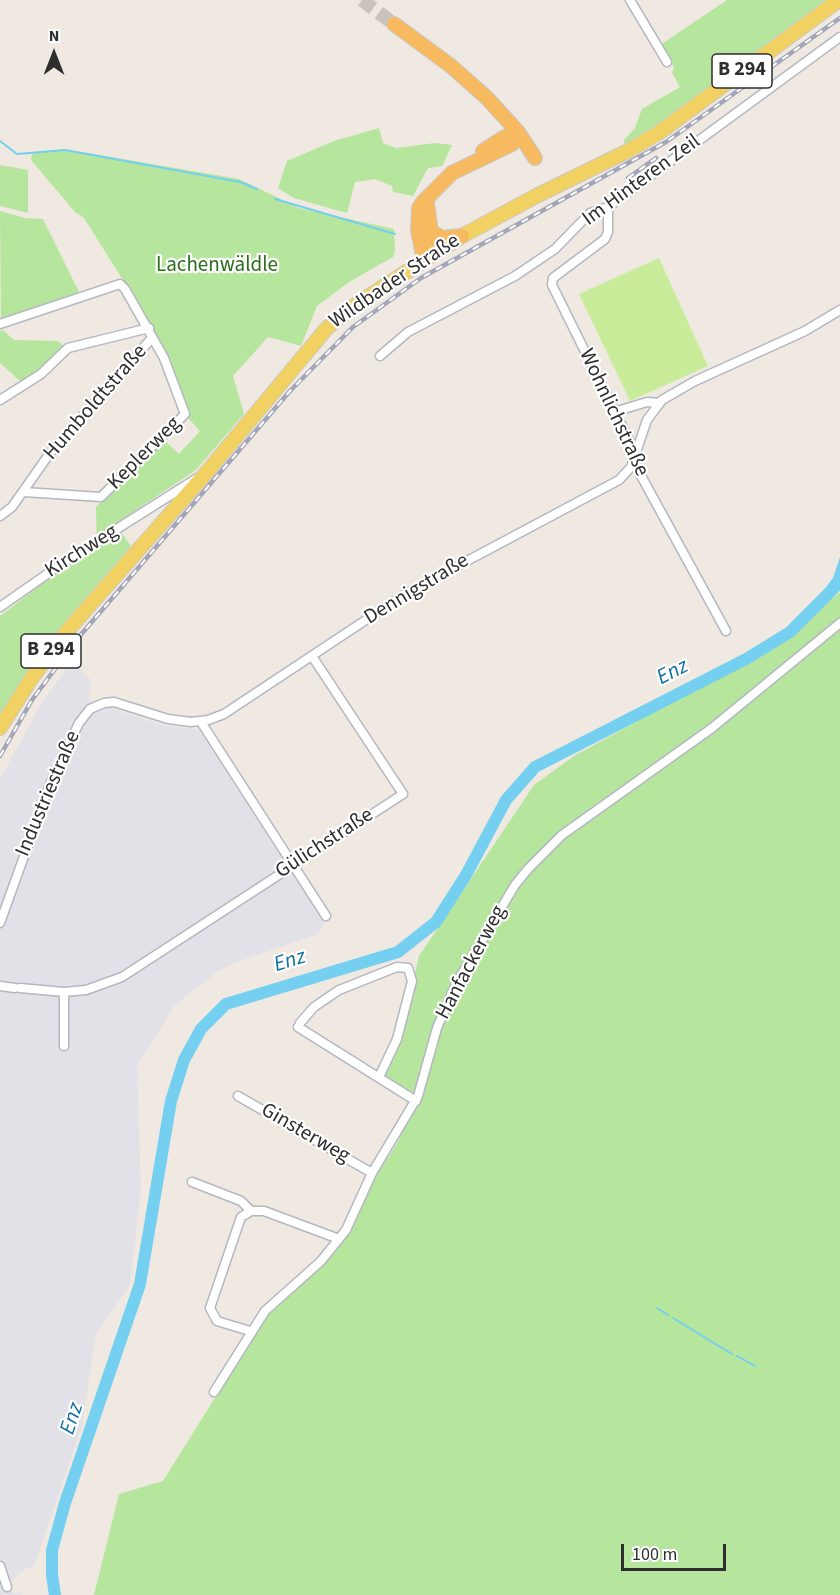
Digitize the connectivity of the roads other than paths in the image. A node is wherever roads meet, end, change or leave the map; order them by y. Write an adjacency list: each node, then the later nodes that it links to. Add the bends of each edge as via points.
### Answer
1 (630, 0): 5 (street)
2 (839, 0): 14 (main road, Wildbader Straße / B 294, via 646,141)
3 (394, 24): 6 (highway, via 464,76)
4 (840, 37): 12 (street, Im Hinteren Zeil)
5 (667, 62)
6 (497, 107): 7 (highway); 8 (highway)
7 (518, 132): 8 (highway); 9 (highway); 10 (highway, via 512,144)
8 (494, 144): 10 (highway)
9 (535, 158)
10 (466, 165): 11 (highway)
11 (428, 196): 13 (highway); 15 (highway, via 418,213 419,244)
12 (608, 207): 20 (street, Im Hinteren Zeil, via 590,213 555,249 515,276 429,319); 23 (street, Wohnlichstraße, via 605,239 553,278 552,285)
13 (429, 231): 14 (highway, via 442,238); 15 (highway)
14 (462, 236): 15 (main road, Wildbader Straße / B 294)
15 (429, 258): 25 (main road, Wildbader Straße / B 294, via 327,328)
16 (840, 309): 22 (street, via 797,334 683,387)
17 (0, 324): 18 (street, Humboldtstraße, via 120,284)
18 (148, 328): 19 (street, Humboldtstraße); 21 (street, via 68,348 41,374)
19 (152, 338): 26 (street, Humboldtstraße, via 50,453); 26 (street, Keplerweg, via 164,358 185,414 101,497)
20 (380, 356)
21 (0, 400)
22 (659, 403): 23 (street, via 647,402); 24 (street, via 647,420)
23 (615, 412): 24 (street, Wohnlichstraße, via 630,442)
24 (633, 461): 32 (street, Wohnlichstraße); 33 (street, Dennigstraße, via 612,485 413,590)
25 (207, 472): 27 (street, Kirchweg); 28 (main road, Wildbader Straße / B 294)
26 (24, 492): 29 (street, Humboldtstraße)
27 (166, 498): 28 (street); 30 (street, Kirchweg)
28 (180, 502): 35 (main road, Wildbader Straße / B 294, via 67,631)
29 (0, 516)
30 (0, 607)
31 (840, 623): 44 (street, Hanfackerweg, via 712,728 562,835 528,869 483,936 448,1001)
32 (726, 631)
33 (312, 656): 34 (street, Dennigstraße, via 232,709); 36 (street, Gülichstraße, via 403,794)
34 (201, 722): 36 (street); 38 (street, Industriestraße, via 168,718 114,702 99,704 87,712 50,784)
35 (0, 728)
36 (293, 865): 37 (street); 40 (street, Gülichstraße, via 109,984)
37 (326, 916)
38 (0, 923)
39 (0, 986): 40 (street)
40 (64, 992): 41 (street)
41 (64, 1046)
42 (379, 1077): 42 (street, via 397,1040 412,981 408,968 397,967 339,990 314,1007 299,1025); 44 (street)
43 (238, 1096): 45 (street, Ginsterweg)
44 (416, 1101): 45 (street, Hanfackerweg)
45 (372, 1173): 48 (street, Hanfackerweg)
46 (192, 1182): 47 (street)
47 (251, 1210): 48 (street, via 264,1211); 49 (street, via 236,1223 210,1305 211,1314 218,1321)
48 (339, 1239): 49 (street, Hanfackerweg)
49 (250, 1331): 50 (street, Hanfackerweg)
50 (214, 1392)
51 (0, 1566): 52 (street)
52 (7, 1587)

